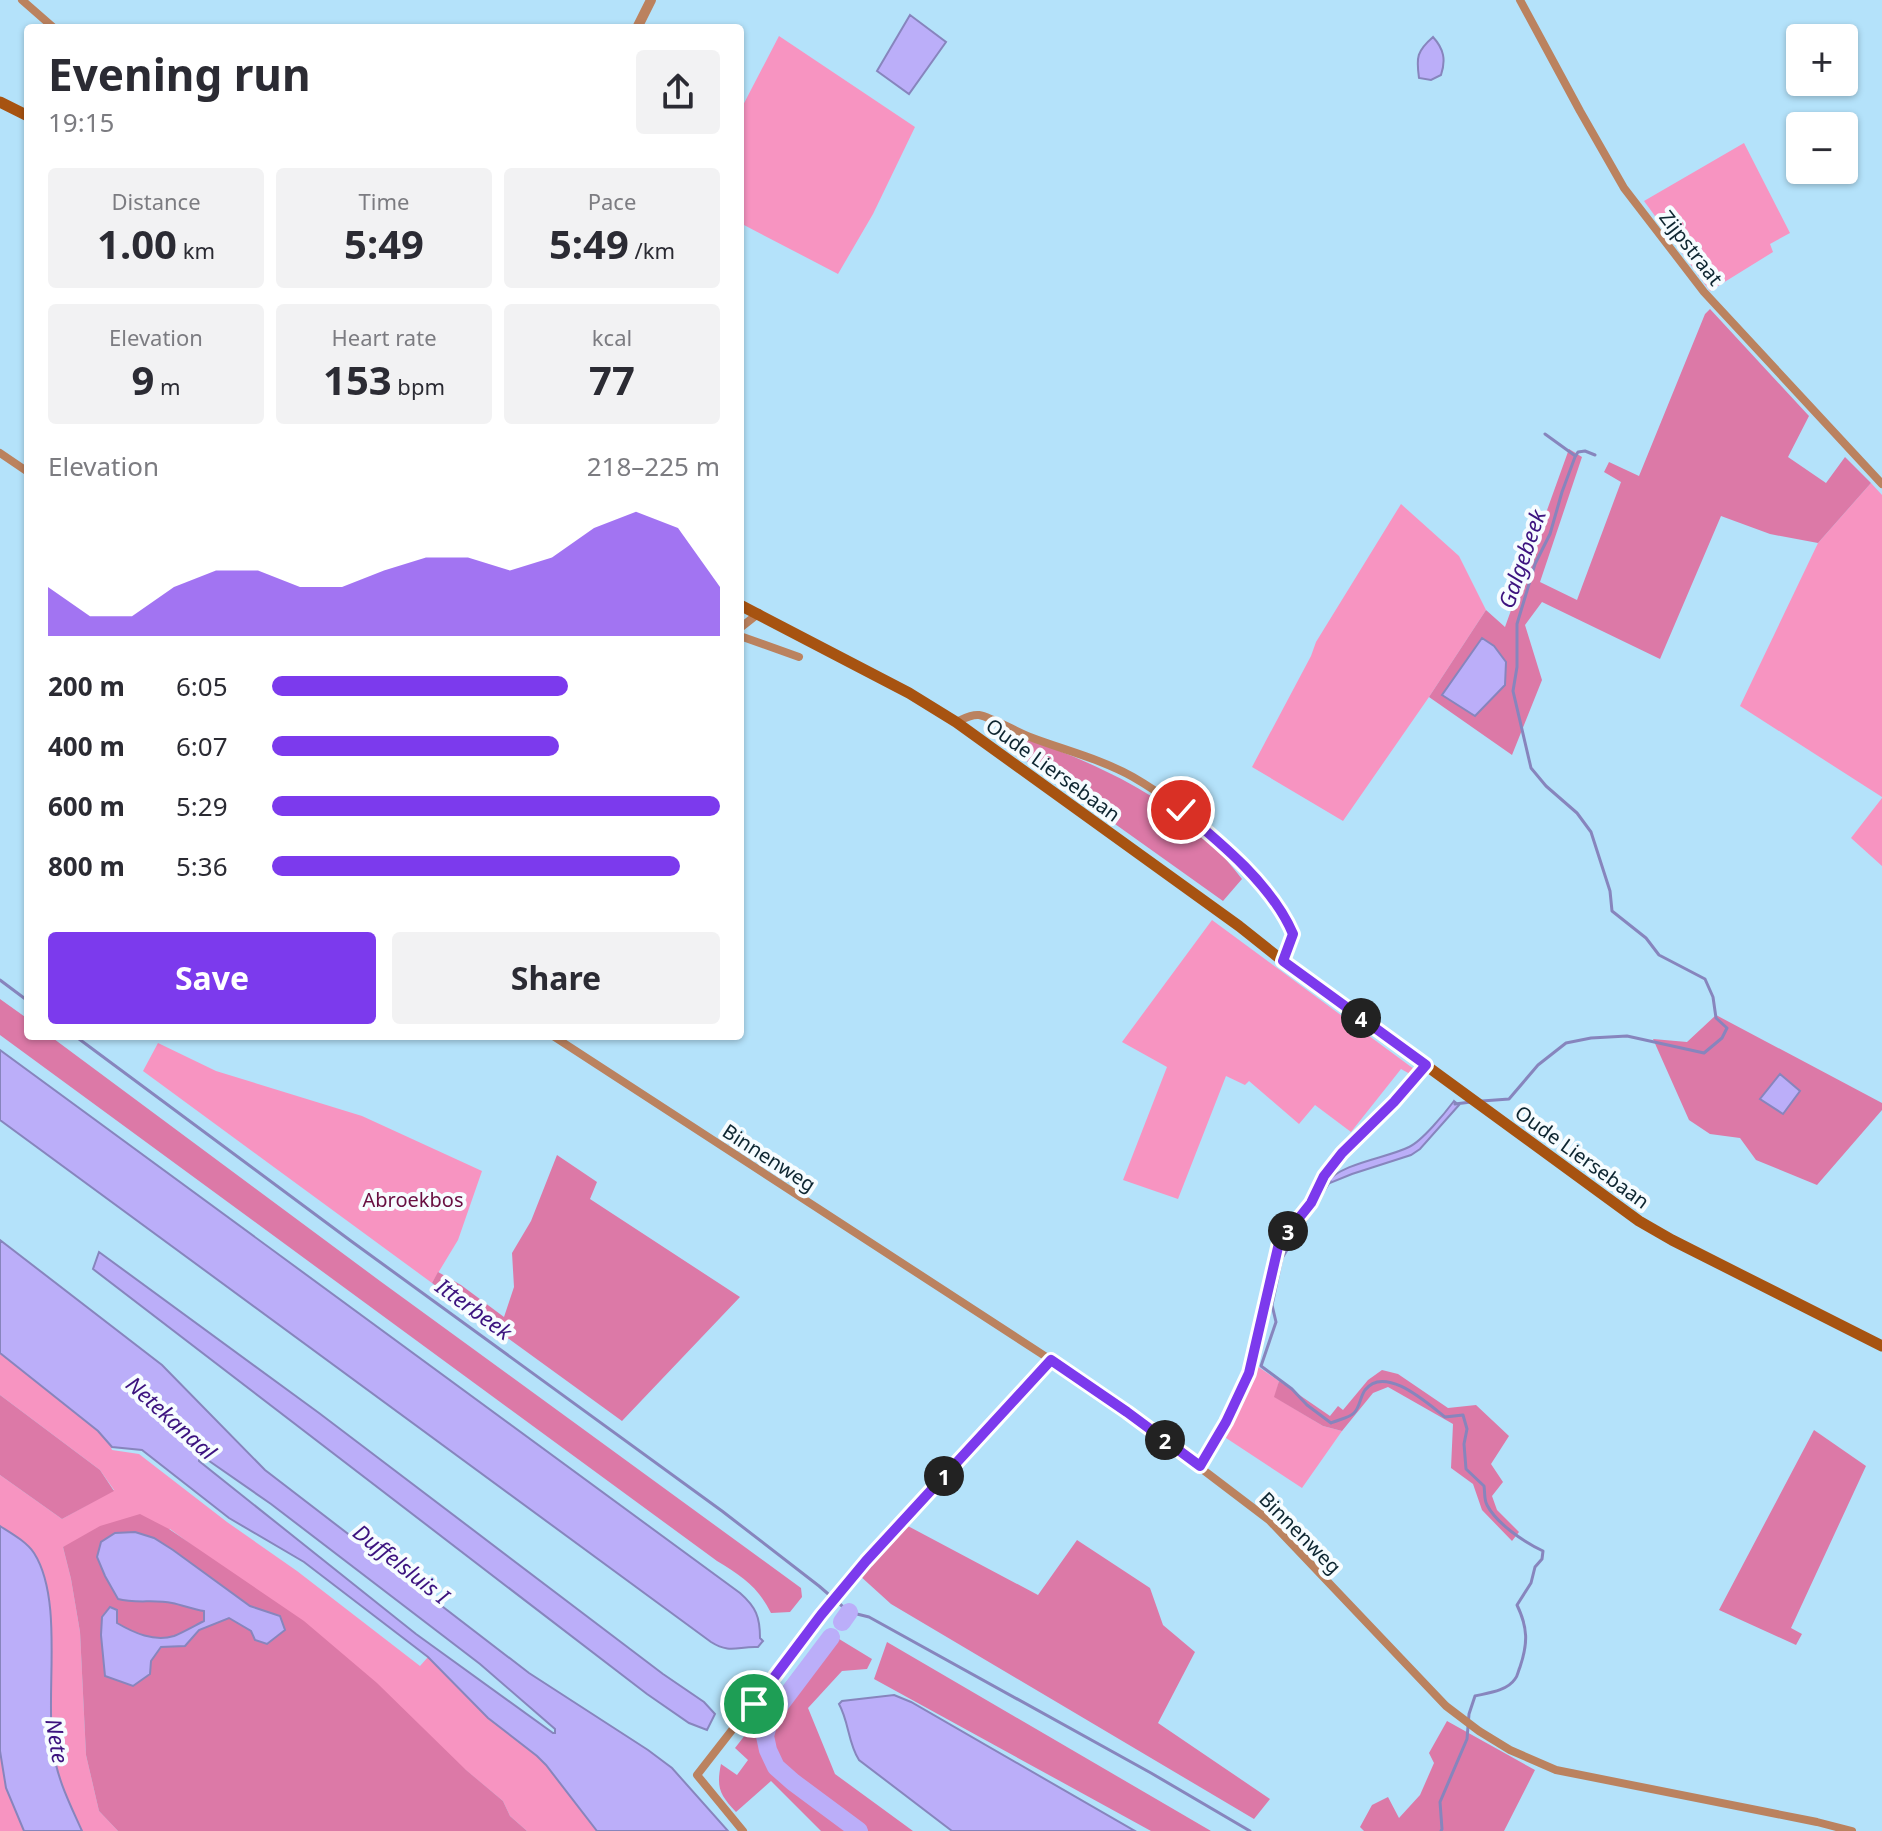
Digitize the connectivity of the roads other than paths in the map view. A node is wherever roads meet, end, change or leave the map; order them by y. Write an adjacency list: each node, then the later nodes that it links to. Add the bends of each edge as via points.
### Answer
1 (22, 0): 4 (street)
2 (651, 0): 5 (street)
3 (1520, 0): 10 (street, Zijpstraat, via 1624,188 1704,292)
4 (49, 24)
5 (639, 24)
6 (0, 102): 7 (main road)
7 (24, 114)
8 (0, 453): 9 (street)
9 (24, 469)
10 (1882, 484)
11 (744, 607): 12 (main road, Oude Liersebaan)
12 (759, 613): 13 (street); 16 (main road, Oude Liersebaan)
13 (744, 625)
14 (744, 637): 15 (street)
15 (799, 657)
16 (956, 722): 17 (main road, Oude Liersebaan); 17 (street, Oude Liersebaan, via 978,715 1071,751 1132,777 1181,810 1221,843 1286,917 1293,934)
17 (1283, 961): 19 (main road, Oude Liersebaan)
18 (559, 1040): 21 (street, Binnenweg)
19 (1426, 1065): 20 (main road, Oude Liersebaan, via 1639,1221); 22 (street, via 1342,1153 1279,1243 1249,1373)
20 (1882, 1346)
21 (1051, 1360): 22 (street, Binnenweg); 23 (street, via 866,1561 697,1775)
22 (1200, 1466): 24 (street, Binnenweg, via 1269,1520 1446,1706 1510,1750 1556,1770)
23 (743, 1831)
24 (1852, 1831)

